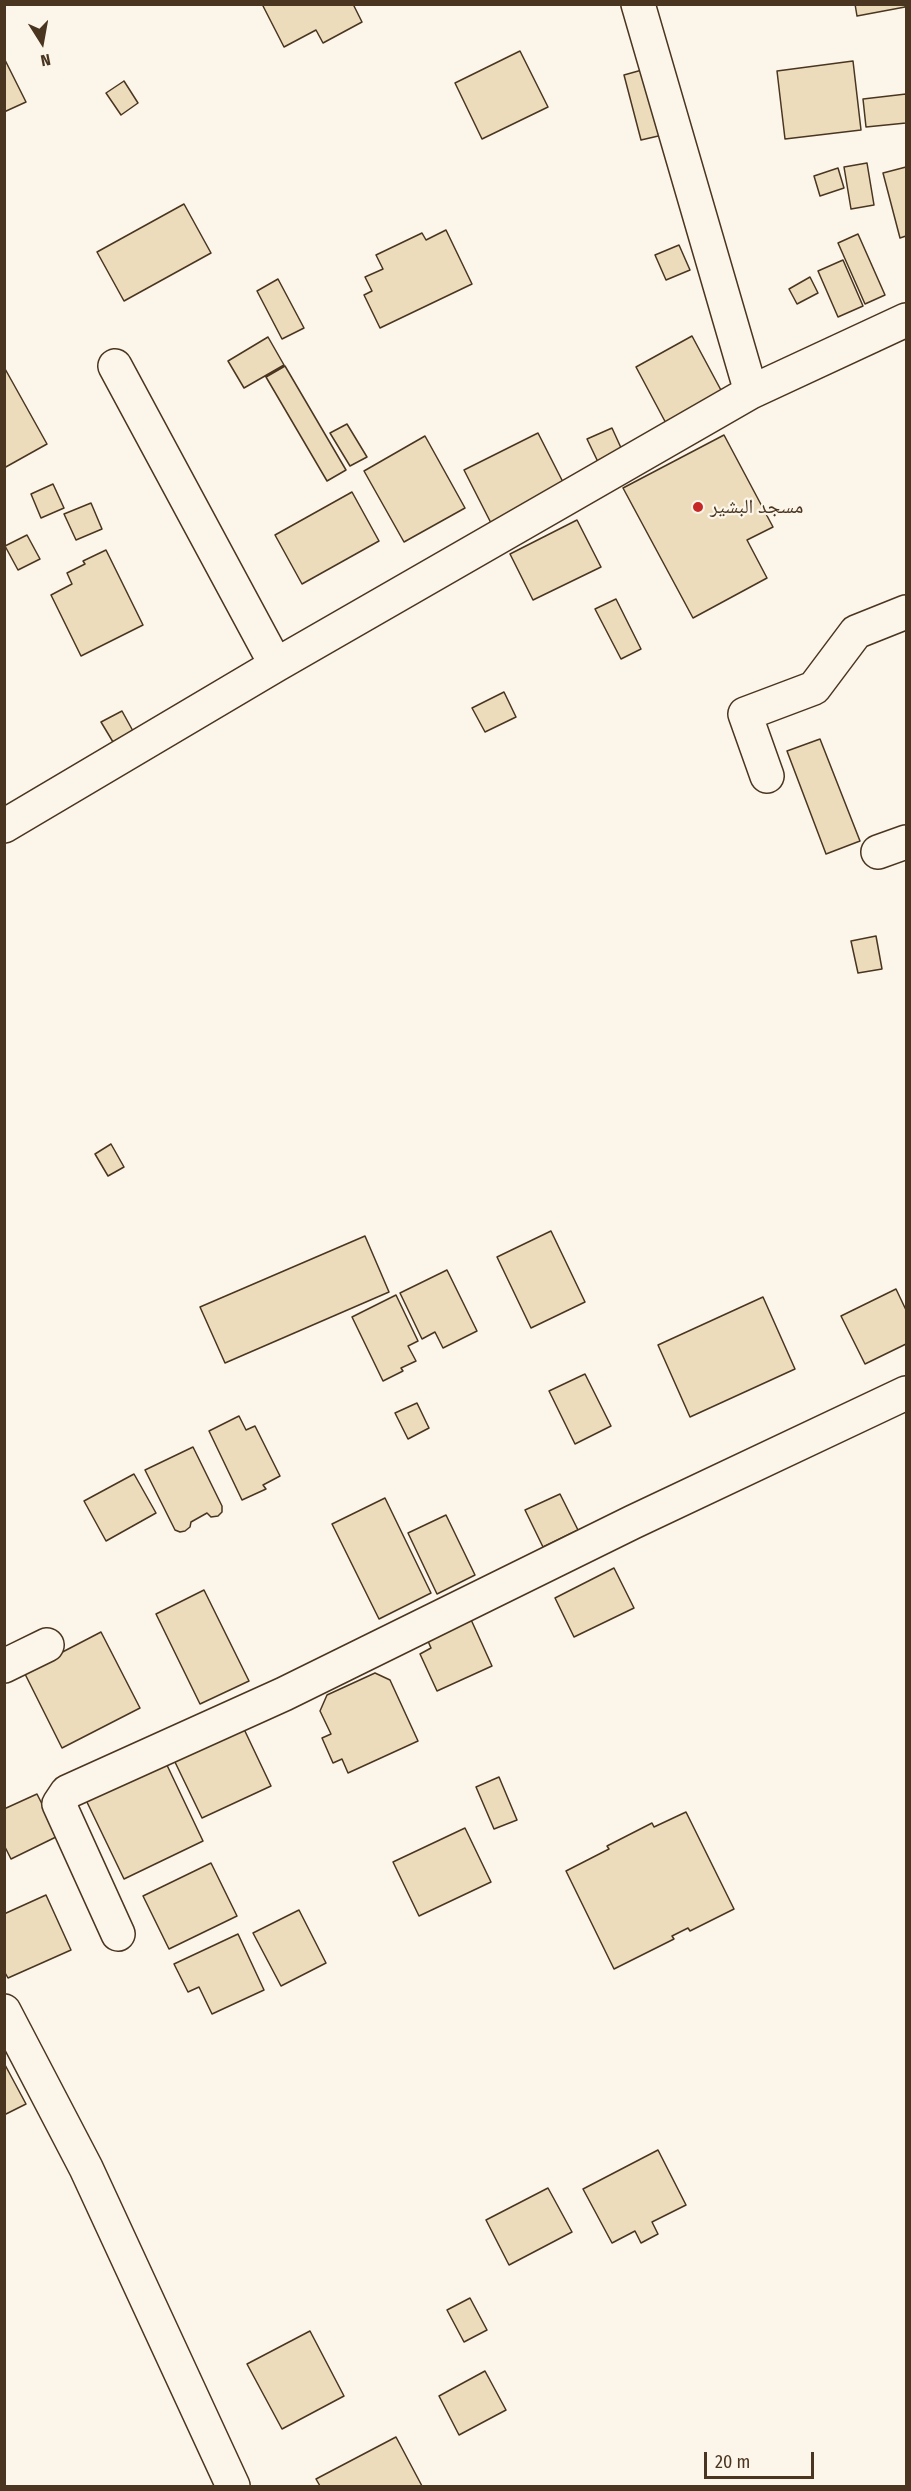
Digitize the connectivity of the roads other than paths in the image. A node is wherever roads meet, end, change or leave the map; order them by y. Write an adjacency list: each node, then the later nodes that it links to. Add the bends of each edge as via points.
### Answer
1 (638, 4): 4 (street)
2 (906, 320): 4 (street)
3 (115, 366): 6 (street)
4 (751, 392): 6 (street)
5 (906, 612): 7 (street, via 856,632 814,688 745,714)
6 (276, 665): 8 (street)
7 (767, 776)
8 (4, 826)
9 (906, 1393): 12 (street, via 284,1694 67,1792 59,1804)
10 (47, 1645): 11 (street)
11 (4, 1666)
12 (118, 1934)
13 (4, 2011): 14 (street, via 86,2168)
14 (233, 2487)

